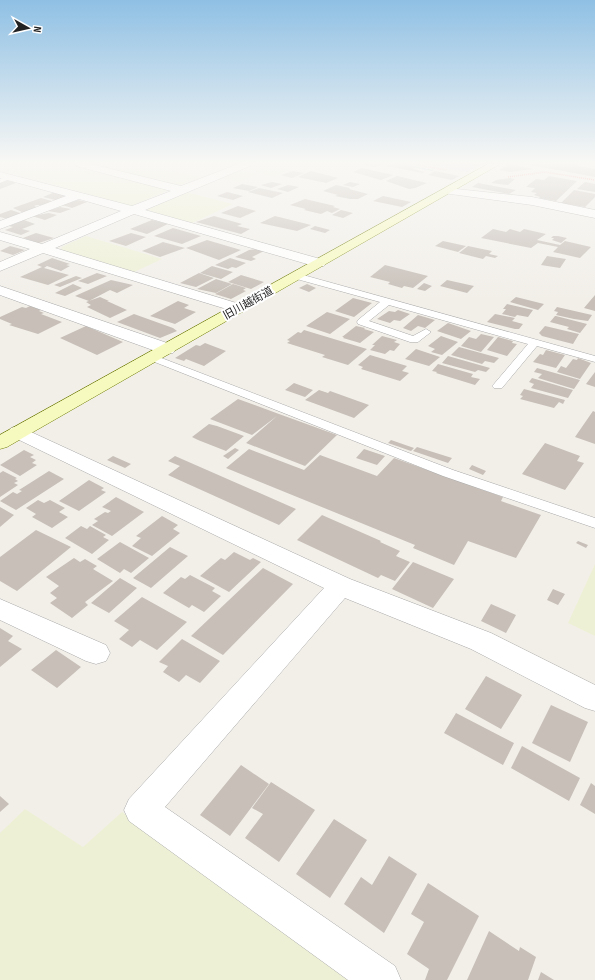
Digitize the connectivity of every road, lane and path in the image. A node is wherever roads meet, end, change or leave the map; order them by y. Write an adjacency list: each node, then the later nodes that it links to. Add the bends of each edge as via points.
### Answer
1 (40, 210): 6 (street)
2 (133, 210): 8 (street); 9 (street)
3 (413, 210): 9 (main road, 旧川越街道)
4 (574, 210): 5 (street)
5 (595, 214)
6 (0, 225)
7 (0, 236): 8 (street)
8 (43, 250): 10 (street); 14 (street)
9 (319, 262): 11 (main road, 旧川越街道)
10 (0, 267)
11 (296, 276): 13 (lane); 14 (main road, 旧川越街道)
12 (0, 290): 17 (street)
13 (387, 301): 15 (lane, via 362,322 414,340); 16 (lane)
14 (238, 308): 17 (main road, 旧川越街道)
15 (426, 332)
16 (535, 342): 19 (lane); 20 (lane)
17 (167, 349): 18 (main road, 旧川越街道)
18 (151, 357): 21 (main road, 旧川越街道); 22 (lane, via 448,473)
19 (595, 359)
20 (498, 386)
21 (9, 437): 23 (street)
22 (595, 523)
23 (341, 586): 26 (street, via 481,641); 27 (street, via 142,810)
24 (0, 609): 25 (street)
25 (96, 653)
26 (595, 699)
27 (381, 980)

